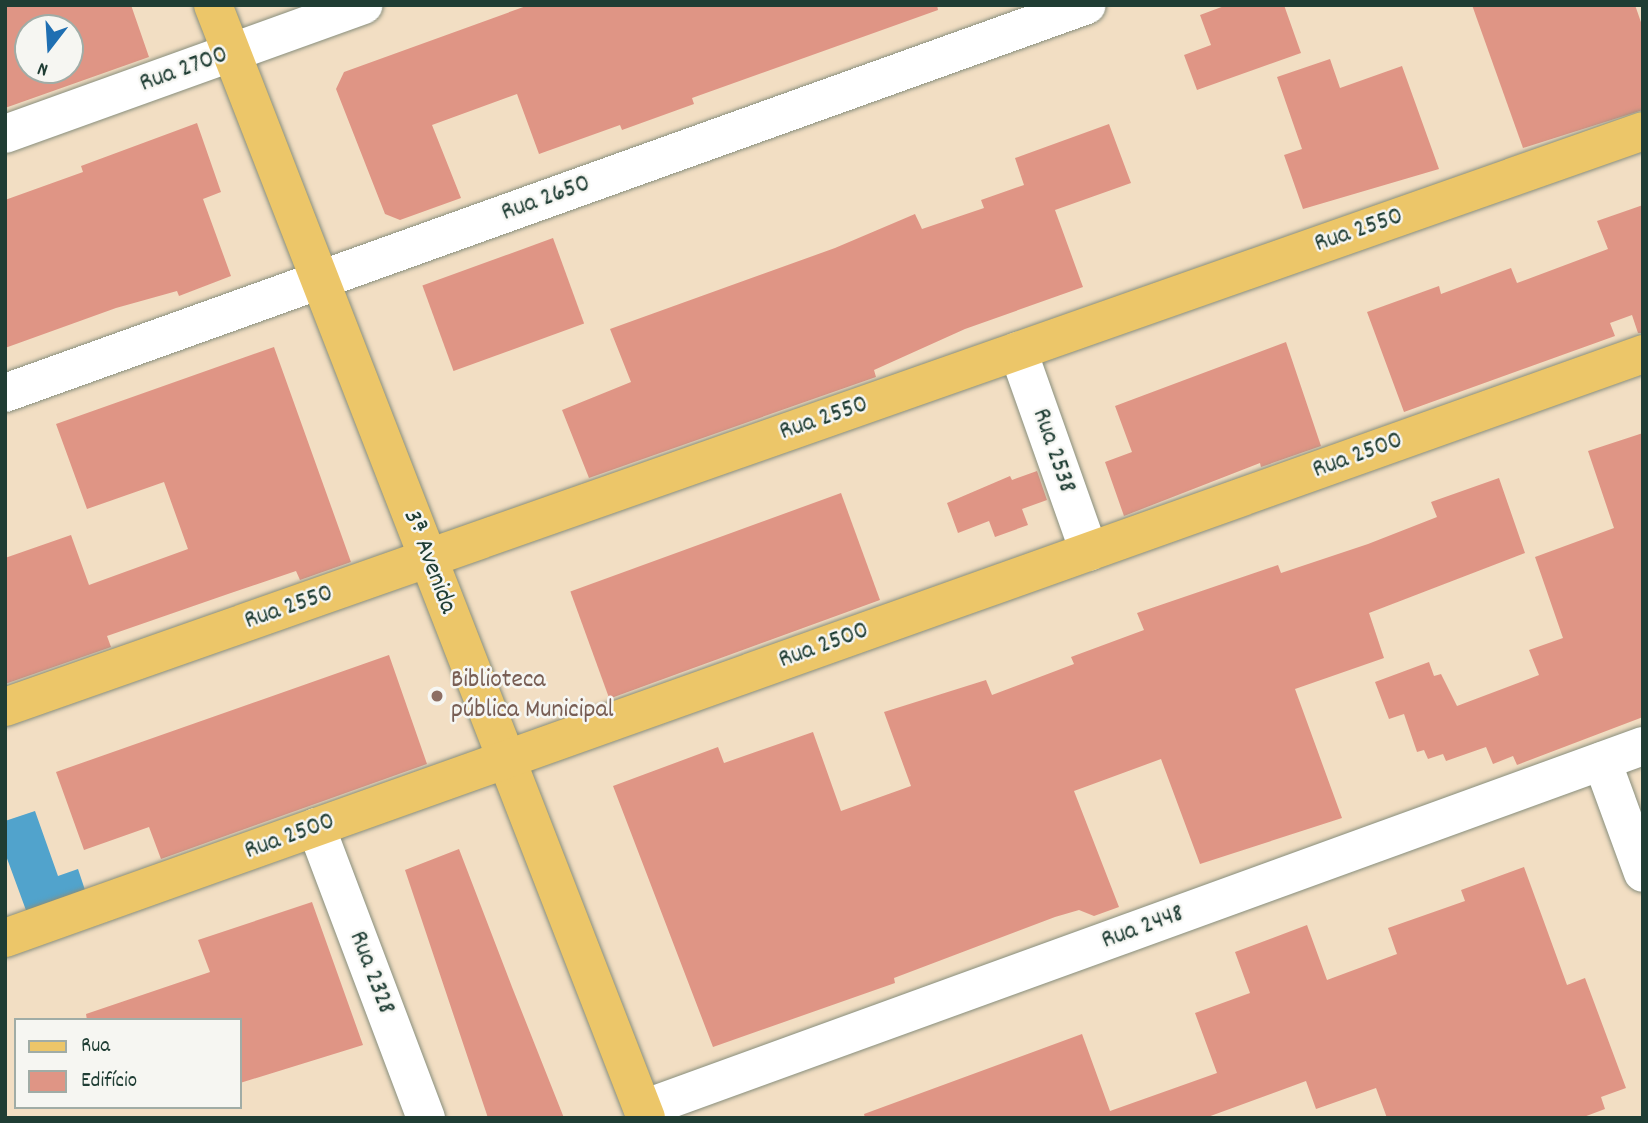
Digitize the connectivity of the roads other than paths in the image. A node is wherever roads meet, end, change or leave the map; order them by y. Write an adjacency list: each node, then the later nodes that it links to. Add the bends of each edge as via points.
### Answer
1 (213, 5): 4 (main road, 3ª Avenida)
2 (363, 5): 4 (street, Rua 2700)
3 (1087, 5): 7 (street, Rua 2650)
4 (232, 52): 6 (street, Rua 2700); 7 (main road, 3ª Avenida)
5 (1643, 131): 8 (main road, Rua 2550)
6 (5, 134)
7 (320, 280): 10 (street, Rua 2650); 12 (main road, 3ª Avenida)
8 (1018, 351): 11 (street, Rua 2538); 12 (main road, Rua 2550)
9 (1643, 354): 11 (main road, Rua 2500)
10 (5, 393)
11 (1089, 552): 15 (main road, Rua 2500)
12 (428, 559): 13 (main road, Rua 2550); 15 (main road, 3ª Avenida)
13 (5, 707)
14 (1643, 746): 16 (street, Rua 2448)
15 (506, 760): 17 (main road, Rua 2500); 20 (main road, 3ª Avenida)
16 (1602, 761): 18 (street); 20 (street, Rua 2448)
17 (316, 827): 19 (main road, Rua 2500); 21 (street, Rua 2328)
18 (1643, 873)
19 (5, 938)
20 (645, 1114)
21 (426, 1118)

